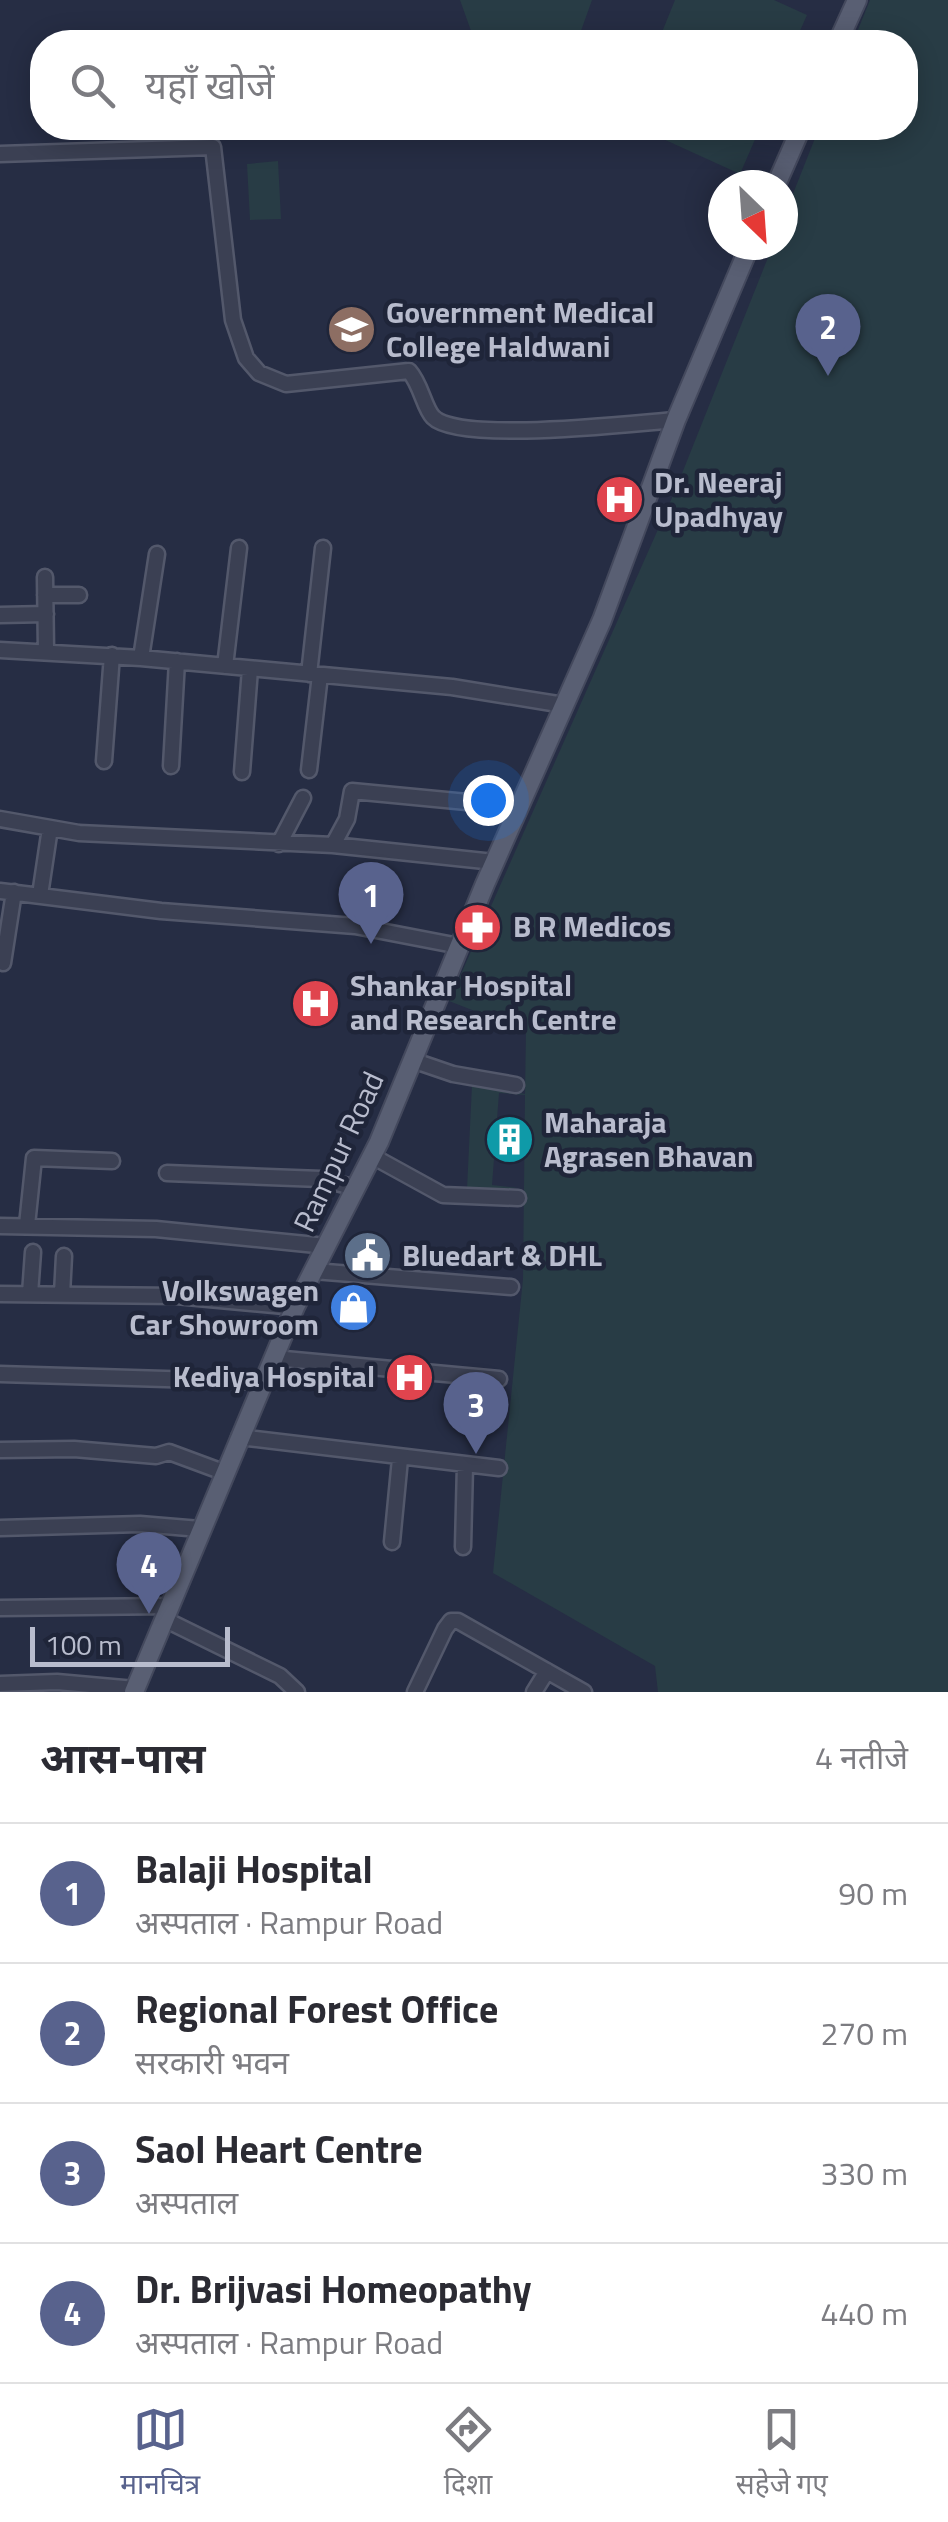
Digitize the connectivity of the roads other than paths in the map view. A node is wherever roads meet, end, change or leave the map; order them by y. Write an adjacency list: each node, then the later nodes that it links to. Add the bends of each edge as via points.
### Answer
1 (857, 0): 2 (main road)
2 (843, 30)
3 (796, 140): 5 (main road)
4 (0, 154): 7 (street, via 213,147 232,320 246,358 259,373 286,384 409,370 430,415 442,424 495,432)
5 (783, 170)
6 (744, 260): 7 (main road, Rampur Road)
7 (676, 420): 24 (main road, Rampur Road)
8 (239, 548): 21 (street)
9 (323, 548): 23 (street)
10 (157, 554): 19 (street)
11 (45, 577): 12 (street)
12 (45, 595): 13 (street); 14 (street)
13 (79, 595)
14 (46, 614): 15 (street); 17 (street)
15 (0, 615)
16 (0, 650): 17 (street)
17 (46, 651): 18 (street)
18 (112, 655): 19 (street); 25 (street)
19 (141, 658): 20 (street)
20 (177, 661): 21 (street); 26 (street)
21 (225, 666): 22 (street)
22 (250, 669): 23 (street); 28 (street)
23 (315, 675): 24 (street); 27 (street)
24 (564, 705): 30 (main road, Rampur Road)
25 (104, 761)
26 (171, 766)
27 (309, 770)
28 (242, 772)
29 (303, 798): 33 (street)
30 (519, 808): 34 (street, via 352,791); 35 (main road, Rampur Road)
31 (0, 819): 32 (street)
32 (50, 828): 33 (street); 37 (street)
33 (278, 844): 34 (street)
34 (334, 844): 35 (street)
35 (494, 862): 38 (main road, Rampur Road)
36 (7, 892): 37 (street); 39 (street)
37 (40, 894): 38 (street, via 354,926)
38 (459, 946): 40 (main road, Rampur Road)
39 (2, 962)
40 (412, 1060): 41 (street); 42 (main road, Rampur Road)
41 (516, 1085)
42 (372, 1156): 45 (main road, Rampur Road); 46 (street, via 443,1195)
43 (112, 1162): 47 (street, via 34,1158)
44 (167, 1173): 45 (street, via 321,1179)
45 (356, 1188): 49 (main road, Rampur Road)
46 (518, 1198)
47 (27, 1224): 48 (street); 49 (street)
48 (0, 1226)
49 (326, 1246): 52 (main road, Rampur Road)
50 (32, 1252): 55 (street)
51 (64, 1256): 56 (street)
52 (314, 1271): 53 (street); 57 (main road, Rampur Road)
53 (511, 1288)
54 (0, 1294): 55 (street)
55 (30, 1294): 56 (street)
56 (62, 1294): 57 (street)
57 (295, 1307): 58 (main road, Rampur Road)
58 (274, 1358): 60 (street); 61 (main road, Rampur Road)
59 (0, 1374): 61 (street)
60 (499, 1379)
61 (265, 1382): 62 (main road, Rampur Road)
62 (239, 1437): 64 (street); 67 (main road, Rampur Road)
63 (0, 1450): 67 (street, via 169,1452)
64 (400, 1458): 65 (street); 70 (street)
65 (465, 1464): 66 (street); 71 (street)
66 (499, 1468)
67 (224, 1472): 69 (main road, Rampur Road)
68 (0, 1528): 69 (street)
69 (200, 1529): 73 (main road, Rampur Road)
70 (392, 1542)
71 (463, 1547)
72 (0, 1608): 73 (street)
73 (166, 1612): 76 (main road, Rampur Road); 77 (street, via 280,1676)
74 (547, 1671): 78 (street, via 451,1621); 79 (street); 80 (street)
75 (0, 1684): 76 (street)
76 (134, 1690)
77 (296, 1692)
78 (415, 1692)
79 (534, 1692)
80 (584, 1692)

